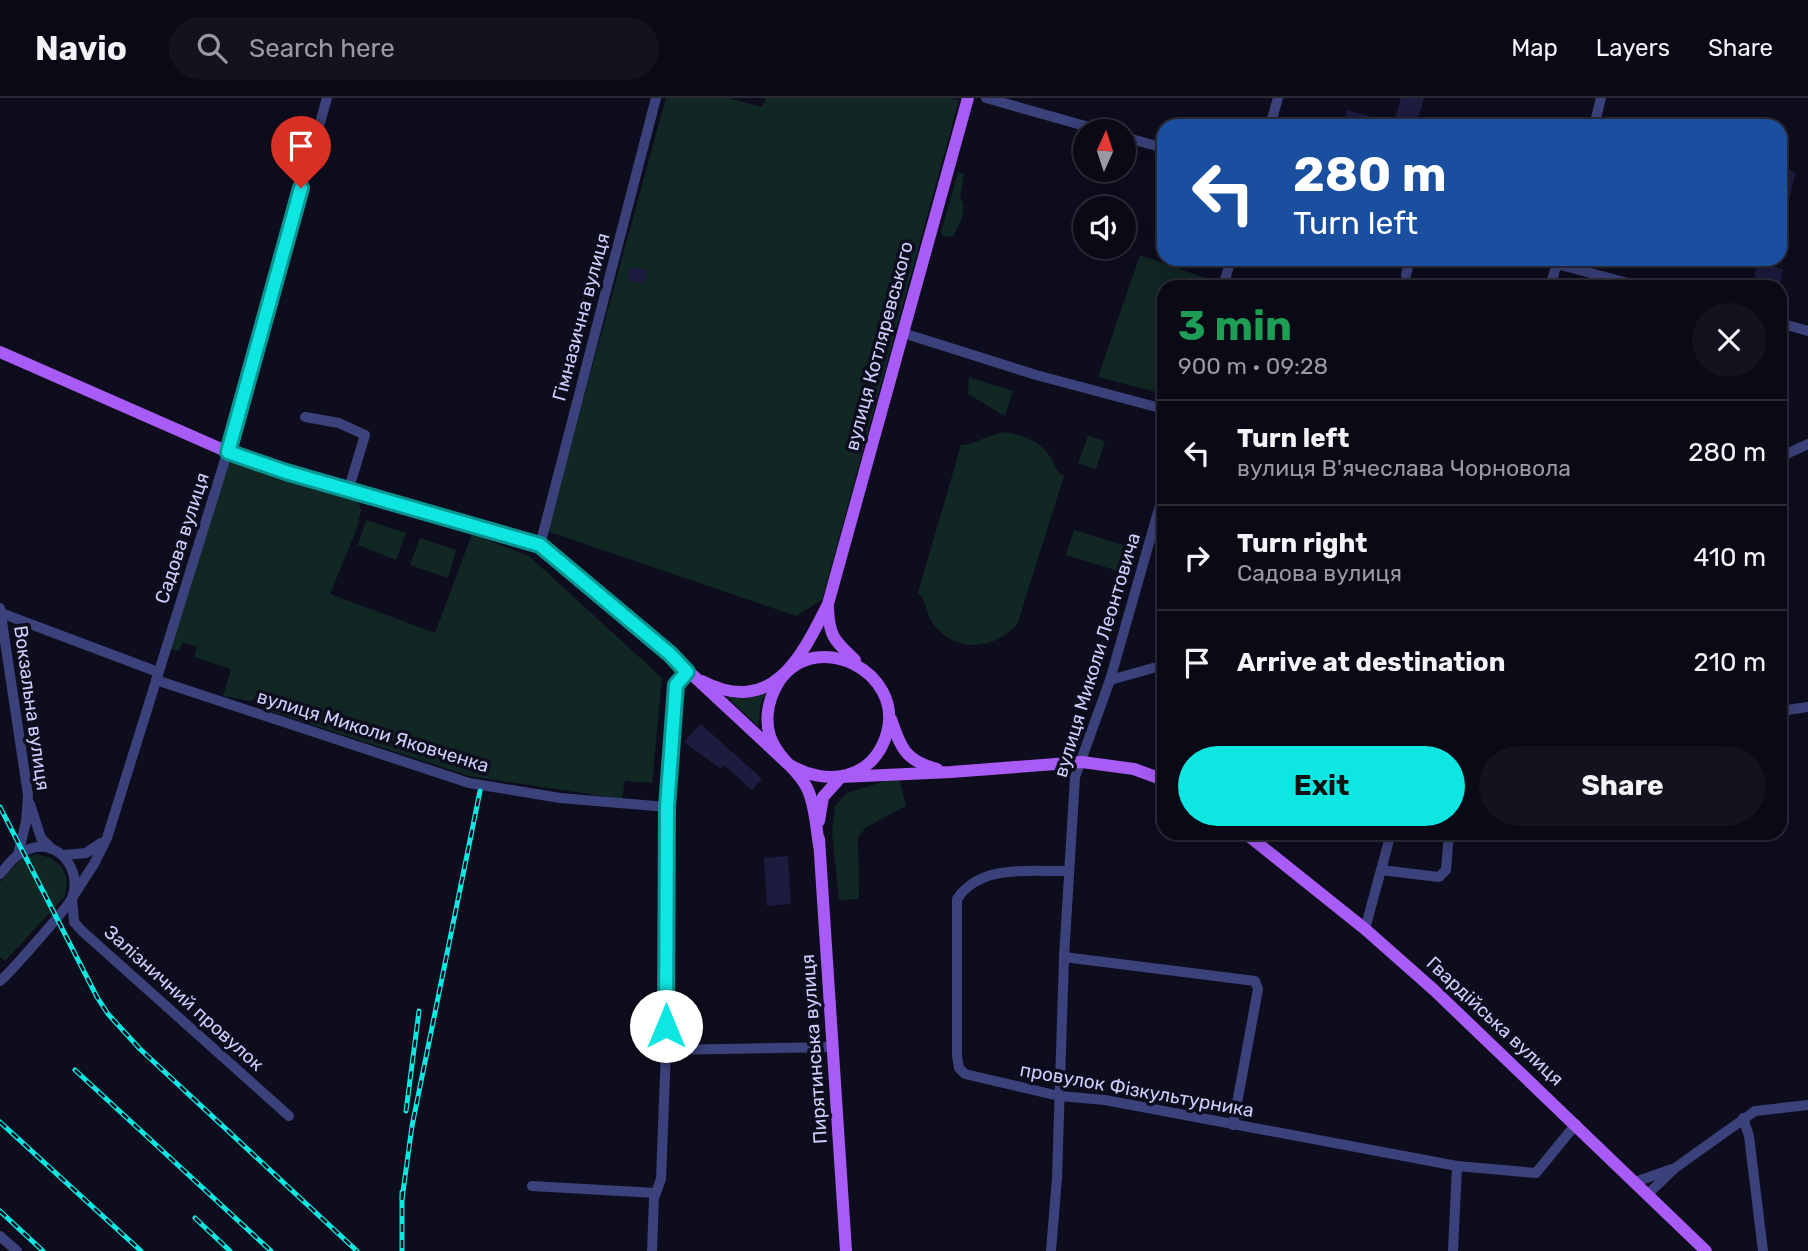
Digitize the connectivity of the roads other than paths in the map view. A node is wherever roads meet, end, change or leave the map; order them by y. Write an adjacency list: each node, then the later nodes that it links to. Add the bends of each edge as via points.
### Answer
1 (327, 98): 23 (street, Садова вулиця)
2 (656, 98): 27 (street, Гімназична вулиця)
3 (968, 98): 18 (main road, вулиця Котляревського)
4 (986, 98): 9 (street)
5 (1278, 98): 7 (street)
6 (1601, 98): 8 (street)
7 (1272, 119)
8 (1596, 119)
9 (1073, 123)
10 (1136, 140): 11 (street)
11 (1157, 146)
12 (1408, 266): 14 (street)
13 (1571, 266): 15 (street)
14 (1406, 275)
15 (1619, 280)
16 (1787, 325): 17 (street)
17 (1808, 331)
18 (903, 333): 20 (street); 28 (main road, вулиця Котляревського)
19 (0, 352): 23 (main road)
20 (1157, 407)
21 (304, 417): 25 (street, via 339,423 365,435)
22 (1808, 444): 24 (street)
23 (228, 452): 25 (main road); 34 (street, Садова вулиця)
24 (1787, 454)
25 (349, 488): 27 (main road)
26 (1157, 516): 36 (street, вулиця Миколи Леонтовича)
27 (540, 545): 33 (main road)
28 (828, 604): 32 (main road, via 833,640); 35 (main road, via 810,640)
29 (0, 608): 30 (street, Вокзальна вулиця)
30 (1, 613): 34 (street, вулиця Миколи Яковченка); 45 (street, Вокзальна вулиця)
31 (1157, 667): 36 (street)
32 (864, 668): 35 (main road, via 848,660 821,658 796,666); 39 (main road, via 885,696)
33 (687, 672): 35 (main road, via 734,693 762,690); 41 (main road); 46 (street, via 676,685)
34 (157, 676): 46 (street, вулиця Миколи Яковченка, via 469,783 561,798); 47 (street, Садова вулиця)
35 (782, 677): 41 (main road, via 772,694 768,722 776,749)
36 (1110, 680): 40 (street, вулиця Миколи Леонтовича)
37 (1808, 707): 38 (street)
38 (1787, 710)
39 (889, 714): 42 (main road, via 908,757); 43 (main road, via 885,739 871,761)
40 (1082, 762): 42 (main road); 44 (main road, via 1135,769); 56 (street, вулиця Миколи Леонтовича, via 1075,777)
41 (788, 764): 43 (main road, via 804,774); 51 (main road, via 809,792)
42 (951, 772): 43 (main road)
43 (841, 777): 51 (main road, via 823,797)
44 (1157, 777)
45 (28, 795): 52 (street, via 41,838); 53 (street, Вокзальна вулиця)
46 (667, 807): 63 (street)
47 (107, 838): 54 (street, via 86,853); 58 (street, Садова вулиця)
48 (1254, 840): 59 (main road, Гвардійська вулиця)
49 (1389, 840): 55 (street)
50 (1448, 840): 55 (street, via 1446,870 1439,877)
51 (819, 845): 62 (main road, Пирятинська вулиця)
52 (52, 849): 53 (street, via 31,848); 54 (street)
53 (18, 854): 57 (street, Вокзальна вулиця)
54 (64, 855): 58 (street, via 74,879)
55 (1381, 870): 59 (street)
56 (1069, 872): 60 (street, вулиця Миколи Леонтовича); 64 (street, провулок Фізкультурника, via 997,873 980,878 957,899 956,912 959,1068 973,1078)
57 (0, 874)
58 (72, 898): 61 (street); 66 (street, Залізничний провулок, via 74,922 81,930)
59 (1365, 929): 68 (main road, Гвардійська вулиця)
60 (1064, 957): 64 (street, вулиця Миколи Леонтовича); 69 (street, via 1255,981 1258,989)
61 (0, 981)
62 (833, 1047): 63 (street); 79 (main road, Пирятинська вулиця)
63 (666, 1050): 74 (street, via 661,1179)
64 (1059, 1096): 69 (street, провулок Фізкультурника, via 1105,1100); 80 (street, вулиця Миколи Леонтовича)
65 (1808, 1105): 67 (street, via 1755,1111)
66 (289, 1116)
67 (1743, 1118): 71 (street); 83 (street)
68 (1576, 1124): 70 (street, провулок Фізкультурника, via 1536,1173); 72 (main road, Гвардійська вулиця)
69 (1233, 1125): 70 (street, провулок Фізкультурника)
70 (1457, 1166): 81 (street)
71 (1675, 1167): 72 (street); 75 (street)
72 (1635, 1182): 75 (main road, Гвардійська вулиця)
73 (532, 1186): 74 (street)
74 (656, 1193): 78 (street)
75 (1648, 1194): 82 (main road, Гвардійська вулиця)
76 (0, 1236): 77 (street)
77 (16, 1251)
78 (652, 1251)
79 (846, 1251)
80 (1051, 1251)
81 (1453, 1251)
82 (1706, 1251)
83 (1763, 1251)

